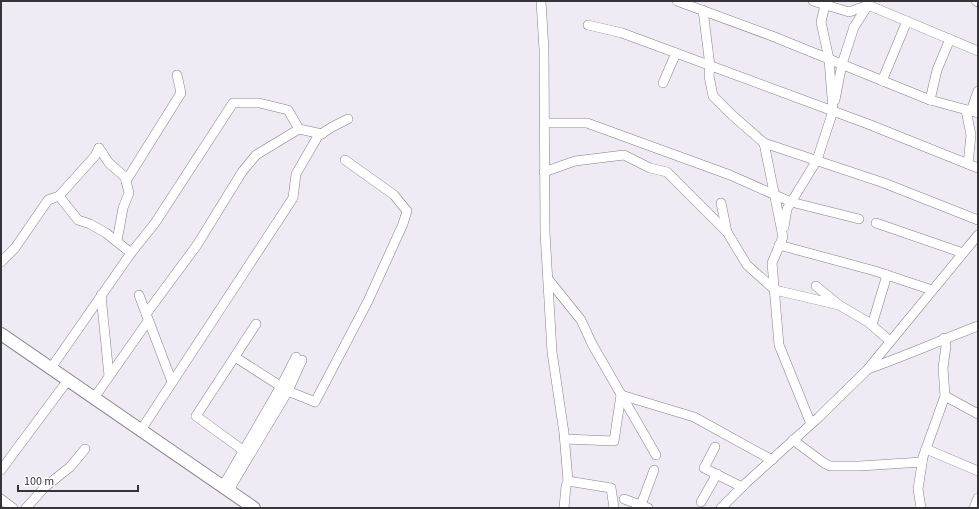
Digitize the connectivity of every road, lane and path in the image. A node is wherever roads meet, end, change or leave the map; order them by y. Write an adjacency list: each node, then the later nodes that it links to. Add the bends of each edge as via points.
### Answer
1 (541, 1): 24 (street)
2 (677, 1): 4 (street)
3 (813, 1): 5 (street)
4 (692, 4): 7 (street)
5 (825, 5): 6 (street, via 849,12); 13 (street, via 821,22)
6 (868, 5): 8 (street); 14 (street, via 854,27)
7 (703, 10): 13 (street); 15 (street)
8 (907, 21): 10 (street); 17 (street)
9 (588, 25): 12 (street, via 622,33)
10 (950, 39): 11 (street); 20 (street, via 937,70)
11 (978, 51)
12 (676, 53): 15 (street); 18 (street)
13 (829, 59): 14 (street); 21 (street)
14 (842, 64): 17 (street); 21 (street)
15 (710, 66): 21 (street); 27 (street, via 713,96)
16 (177, 75): 33 (street, via 181,94)
17 (882, 81): 20 (street)
18 (663, 83)
19 (978, 91): 22 (street)
20 (930, 100): 22 (street)
21 (833, 111): 29 (street); 30 (street)
22 (972, 111): 30 (street)
23 (348, 119): 26 (street)
24 (544, 123): 32 (street); 34 (street, via 587,123 730,175)
25 (299, 129): 26 (street); 45 (street, via 288,110 259,104 233,103 155,223); 56 (street, via 256,155 242,172 197,245)
26 (322, 134): 69 (street, via 318,136 296,174 293,198)
27 (764, 143): 29 (street); 34 (street)
28 (345, 160): 70 (street, via 394,196 407,211 368,301 315,402)
29 (817, 160): 36 (street); 39 (street)
30 (968, 164): 31 (street)
31 (978, 168)
32 (544, 172): 41 (street, via 575,161 624,156 650,168 667,172); 49 (street)
33 (126, 181): 35 (street, via 99,148 95,156); 43 (street, via 129,193 122,208)
34 (775, 195): 36 (street); 44 (street)
35 (59, 196): 43 (street, via 78,220 90,224); 47 (street, via 48,200 15,248)
36 (791, 202): 38 (street); 44 (street, via 787,209)
37 (721, 203): 41 (street)
38 (859, 219)
39 (978, 220)
40 (876, 223): 46 (street)
41 (727, 232): 51 (street, via 747,264)
42 (978, 235): 46 (street)
43 (117, 241): 45 (street)
44 (781, 241): 48 (street, via 793,250); 51 (street, via 772,263)
45 (131, 253): 54 (street)
46 (963, 253): 52 (street)
47 (1, 262)
48 (887, 275): 52 (street); 58 (street)
49 (548, 279): 71 (street, via 581,320); 77 (street, via 552,352)
50 (816, 286): 55 (street)
51 (775, 290): 55 (street); 75 (street, via 779,345)
52 (932, 290): 62 (street)
53 (139, 295): 56 (street)
54 (101, 296): 65 (street); 67 (street)
55 (839, 305): 58 (street)
56 (147, 317): 67 (street); 69 (street)
57 (256, 324): 63 (street)
58 (872, 325): 62 (street)
59 (978, 326): 61 (street)
60 (1, 334): 65 (main road)
61 (944, 338): 66 (street); 72 (street)
62 (890, 341): 66 (street)
63 (234, 357): 70 (street); 82 (street, via 196,416)
64 (299, 358): 70 (street)
65 (51, 368): 68 (main road)
66 (866, 370): 75 (street)
67 (109, 376): 73 (street)
68 (68, 380): 73 (main road); 86 (street)
69 (172, 382): 76 (street)
70 (285, 389): 82 (street); 92 (street, via 233,483)
71 (621, 395): 77 (street, via 614,441); 83 (street); 84 (street, via 694,417)
72 (945, 396): 74 (street); 81 (street)
73 (94, 398): 76 (main road)
74 (978, 414)
75 (811, 424): 78 (street)
76 (141, 430): 92 (main road)
77 (565, 439): 90 (street)
78 (793, 440): 84 (street); 85 (street, via 830,466)
79 (715, 447): 89 (street, via 704,468)
80 (86, 449): 99 (street, via 70,467 45,486)
81 (926, 449): 85 (street); 88 (street)
82 (244, 451): 92 (street)
83 (656, 455)
84 (772, 460): 91 (street)
85 (922, 462): 104 (street, via 918,489)
86 (1, 470)
87 (654, 470): 97 (street)
88 (978, 471)
89 (717, 474): 91 (street); 96 (street)
90 (568, 481): 101 (street); 102 (street, via 611,488)
91 (742, 487): 103 (street)
92 (226, 489): 100 (main road)
93 (978, 498): 105 (street)
94 (1, 499): 98 (street)
95 (624, 499): 97 (street)
96 (701, 502)
97 (644, 507)
98 (13, 508)
99 (26, 508)
100 (254, 508)
101 (564, 508)
102 (614, 508)
103 (721, 508)
104 (921, 508)
105 (974, 508)

